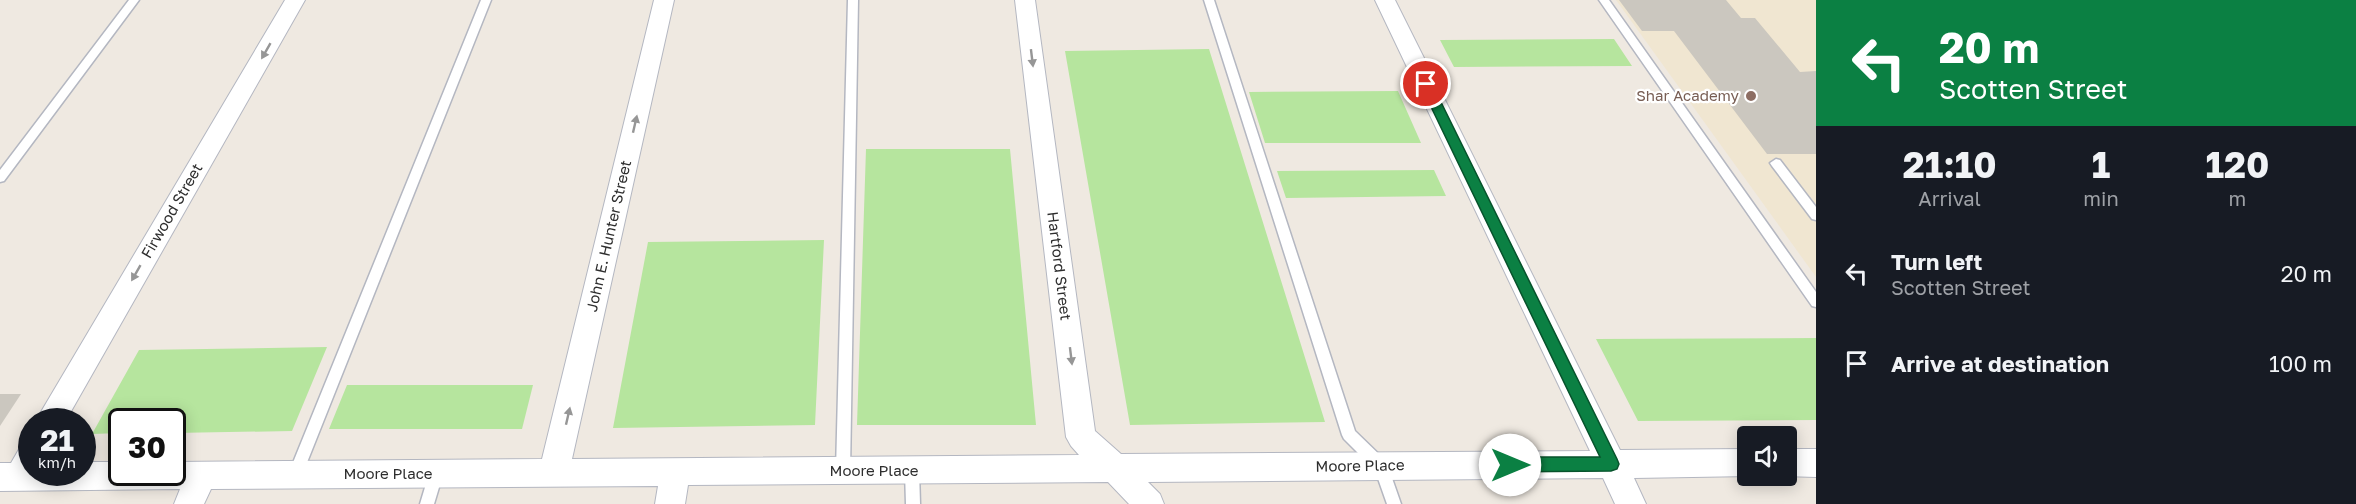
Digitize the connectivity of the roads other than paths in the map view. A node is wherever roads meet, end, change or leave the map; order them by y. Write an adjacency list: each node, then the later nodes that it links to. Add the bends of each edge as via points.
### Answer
1 (134, 0): 11 (lane)
2 (295, 0): 14 (street, Firwood Street, one-way to 14)
3 (486, 0): 27 (lane)
4 (664, 0): 24 (street, John E. Hunter Street, one-way to 4)
5 (853, 0): 22 (lane)
6 (1025, 0): 21 (street, Hartford Street, one-way to 21, via 1081,438)
7 (1209, 0): 19 (lane, via 1349,435)
8 (1385, 0): 18 (street)
9 (1604, 0): 13 (lane)
10 (1776, 163): 12 (lane)
11 (0, 178)
12 (1816, 216)
13 (1816, 302)
14 (58, 408)
15 (1737, 463): 18 (street, Moore Place)
16 (1797, 463): 17 (street)
17 (1816, 463)
18 (1611, 464): 19 (street, Moore Place); 35 (street)
19 (1381, 466): 21 (street, Moore Place); 34 (lane)
20 (17, 469): 28 (street, Moore Place)
21 (1116, 469): 23 (street, Moore Place); 33 (street, Hartford Street)
22 (843, 471): 23 (street, Moore Place); 25 (street, Moore Place)
23 (912, 471): 32 (lane)
24 (554, 473): 25 (street, Moore Place); 26 (street, Moore Place)
25 (675, 473): 31 (street)
26 (436, 474): 27 (street, Moore Place); 30 (lane)
27 (295, 475): 28 (street, Moore Place)
28 (202, 476): 29 (street)
29 (189, 504)
30 (427, 504)
31 (670, 504)
32 (913, 504)
33 (1149, 504)
34 (1394, 504)
35 (1631, 504)

